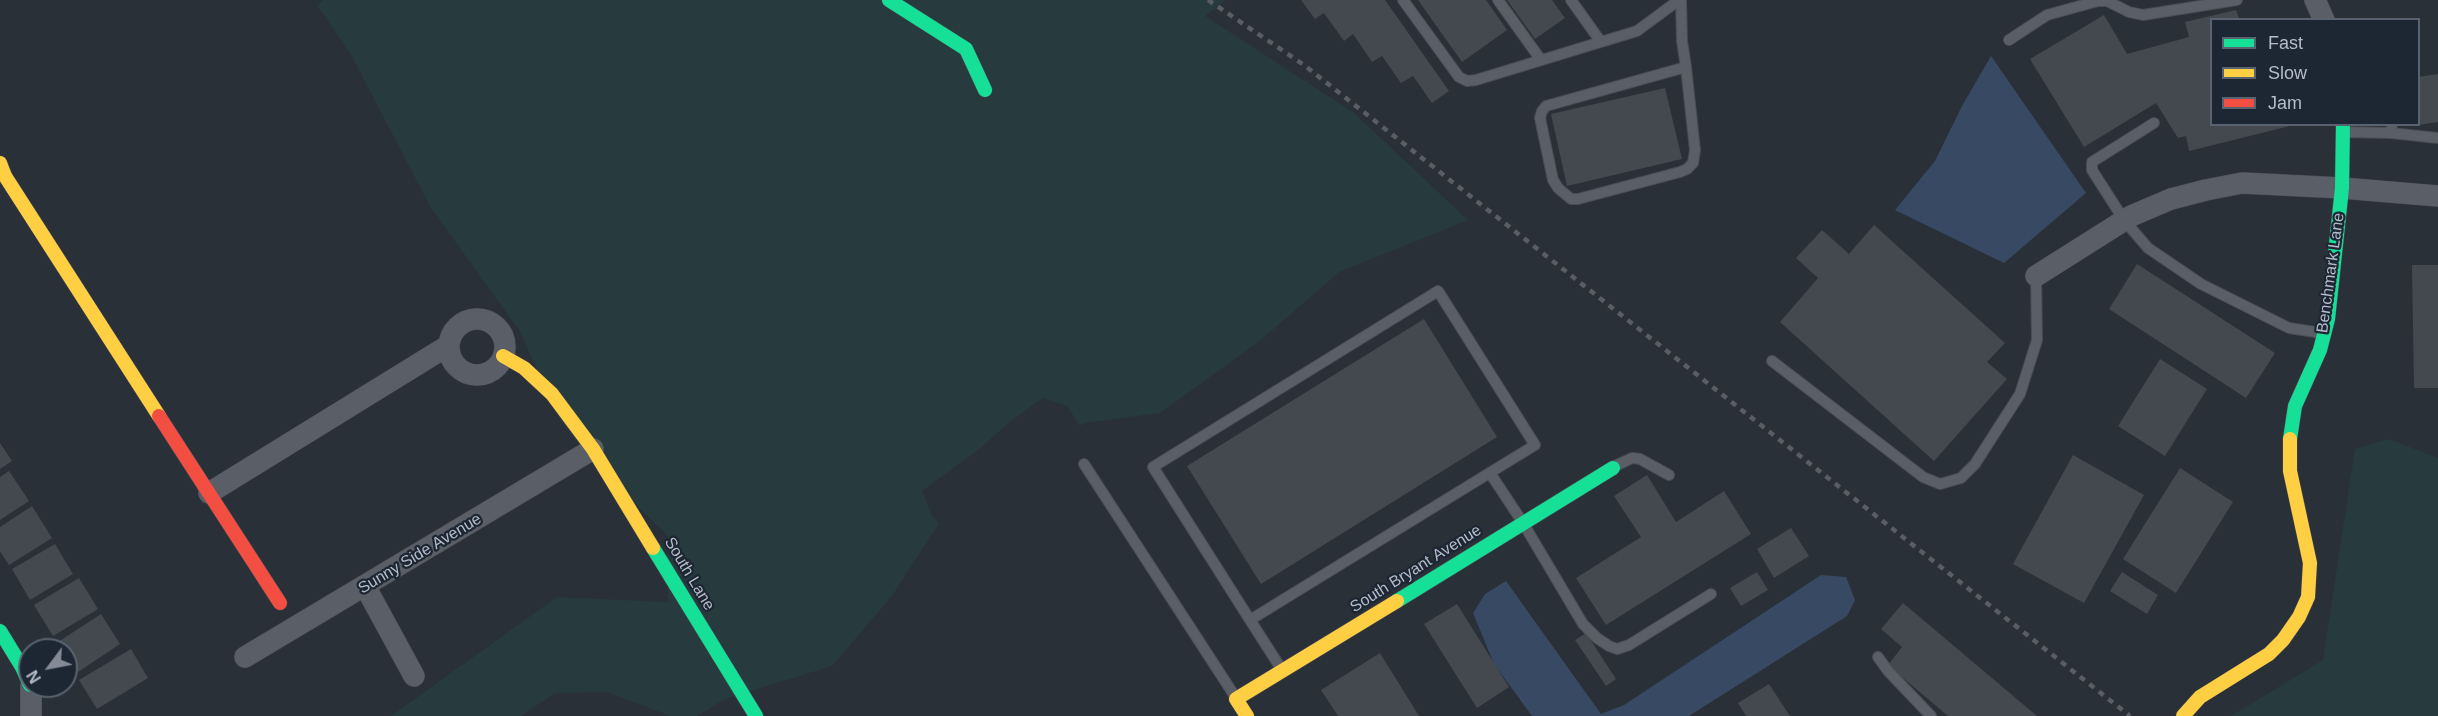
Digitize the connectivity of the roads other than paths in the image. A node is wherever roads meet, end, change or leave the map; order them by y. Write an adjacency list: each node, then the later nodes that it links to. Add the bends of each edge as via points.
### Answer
1 (889, 0): 13 (street, via 966,49)
2 (1403, 0): 11 (lane, via 1459,77 1467,81)
3 (1498, 0): 11 (lane)
4 (1571, 0): 10 (lane)
5 (1680, 0): 10 (lane, via 1637,31); 12 (lane)
6 (2237, 0): 9 (lane, via 2143,15 2098,1 2047,15)
7 (2315, 0): 8 (street)
8 (2323, 18)
9 (2009, 40)
10 (1601, 42): 11 (lane)
11 (1541, 60)
12 (1686, 68): 12 (lane, via 1695,150 1693,163 1687,169 1578,199 1571,199 1558,188 1540,118 1546,106)
13 (985, 90)
14 (2154, 123): 21 (lane, via 2091,162 2092,170)
15 (2343, 128): 16 (lane); 19 (street, Benchmark Lane)
16 (2391, 129): 17 (lane)
17 (2438, 138)
18 (0, 163): 32 (street)
19 (2342, 188): 20 (street); 21 (street, via 2242,183 2171,199); 23 (street, Benchmark Lane)
20 (2438, 196)
21 (2124, 220): 22 (street); 23 (lane, via 2148,248 2201,284 2289,328)
22 (2036, 276): 26 (lane, via 2037,340 2020,394 1975,464 1961,478 1940,484 1923,477)
23 (2324, 334): 50 (street, Benchmark Lane, via 2295,406 2290,440 2290,471 2310,563 2308,597 2289,632 2269,654 2200,697)
24 (449, 345): 25 (street, via 453,362 475,375 492,371); 25 (street, via 462,323 481,320 497,328 505,346); 32 (street)
25 (503, 356): 27 (street, South Lane, via 524,368 552,394)
26 (1772, 361)
27 (593, 449): 34 (street, Sunny Side Avenue); 47 (street, South Lane)
28 (1084, 464): 45 (lane)
29 (1613, 468): 31 (lane, via 1632,458); 33 (street, South Bryant Avenue)
30 (1490, 473): 33 (lane); 37 (lane); 37 (lane, via 1535,445 1438,291 1153,467)
31 (1669, 475)
32 (209, 494): 36 (street)
33 (1523, 523): 35 (lane, via 1583,624 1609,646 1617,649 1629,645); 42 (street, South Bryant Avenue)
34 (365, 586): 39 (street, Sunny Side Avenue); 43 (street)
35 (1711, 594)
36 (280, 603)
37 (1250, 620): 42 (lane)
38 (0, 631): 41 (street)
39 (245, 657)
40 (1878, 657): 49 (lane)
41 (18, 660)
42 (1282, 670): 45 (street, South Bryant Avenue)
43 (414, 676)
44 (30, 698): 46 (street)
45 (1236, 699): 48 (street)
46 (31, 716)
47 (756, 716)
48 (1247, 716)
49 (1931, 716)
50 (2183, 716)

